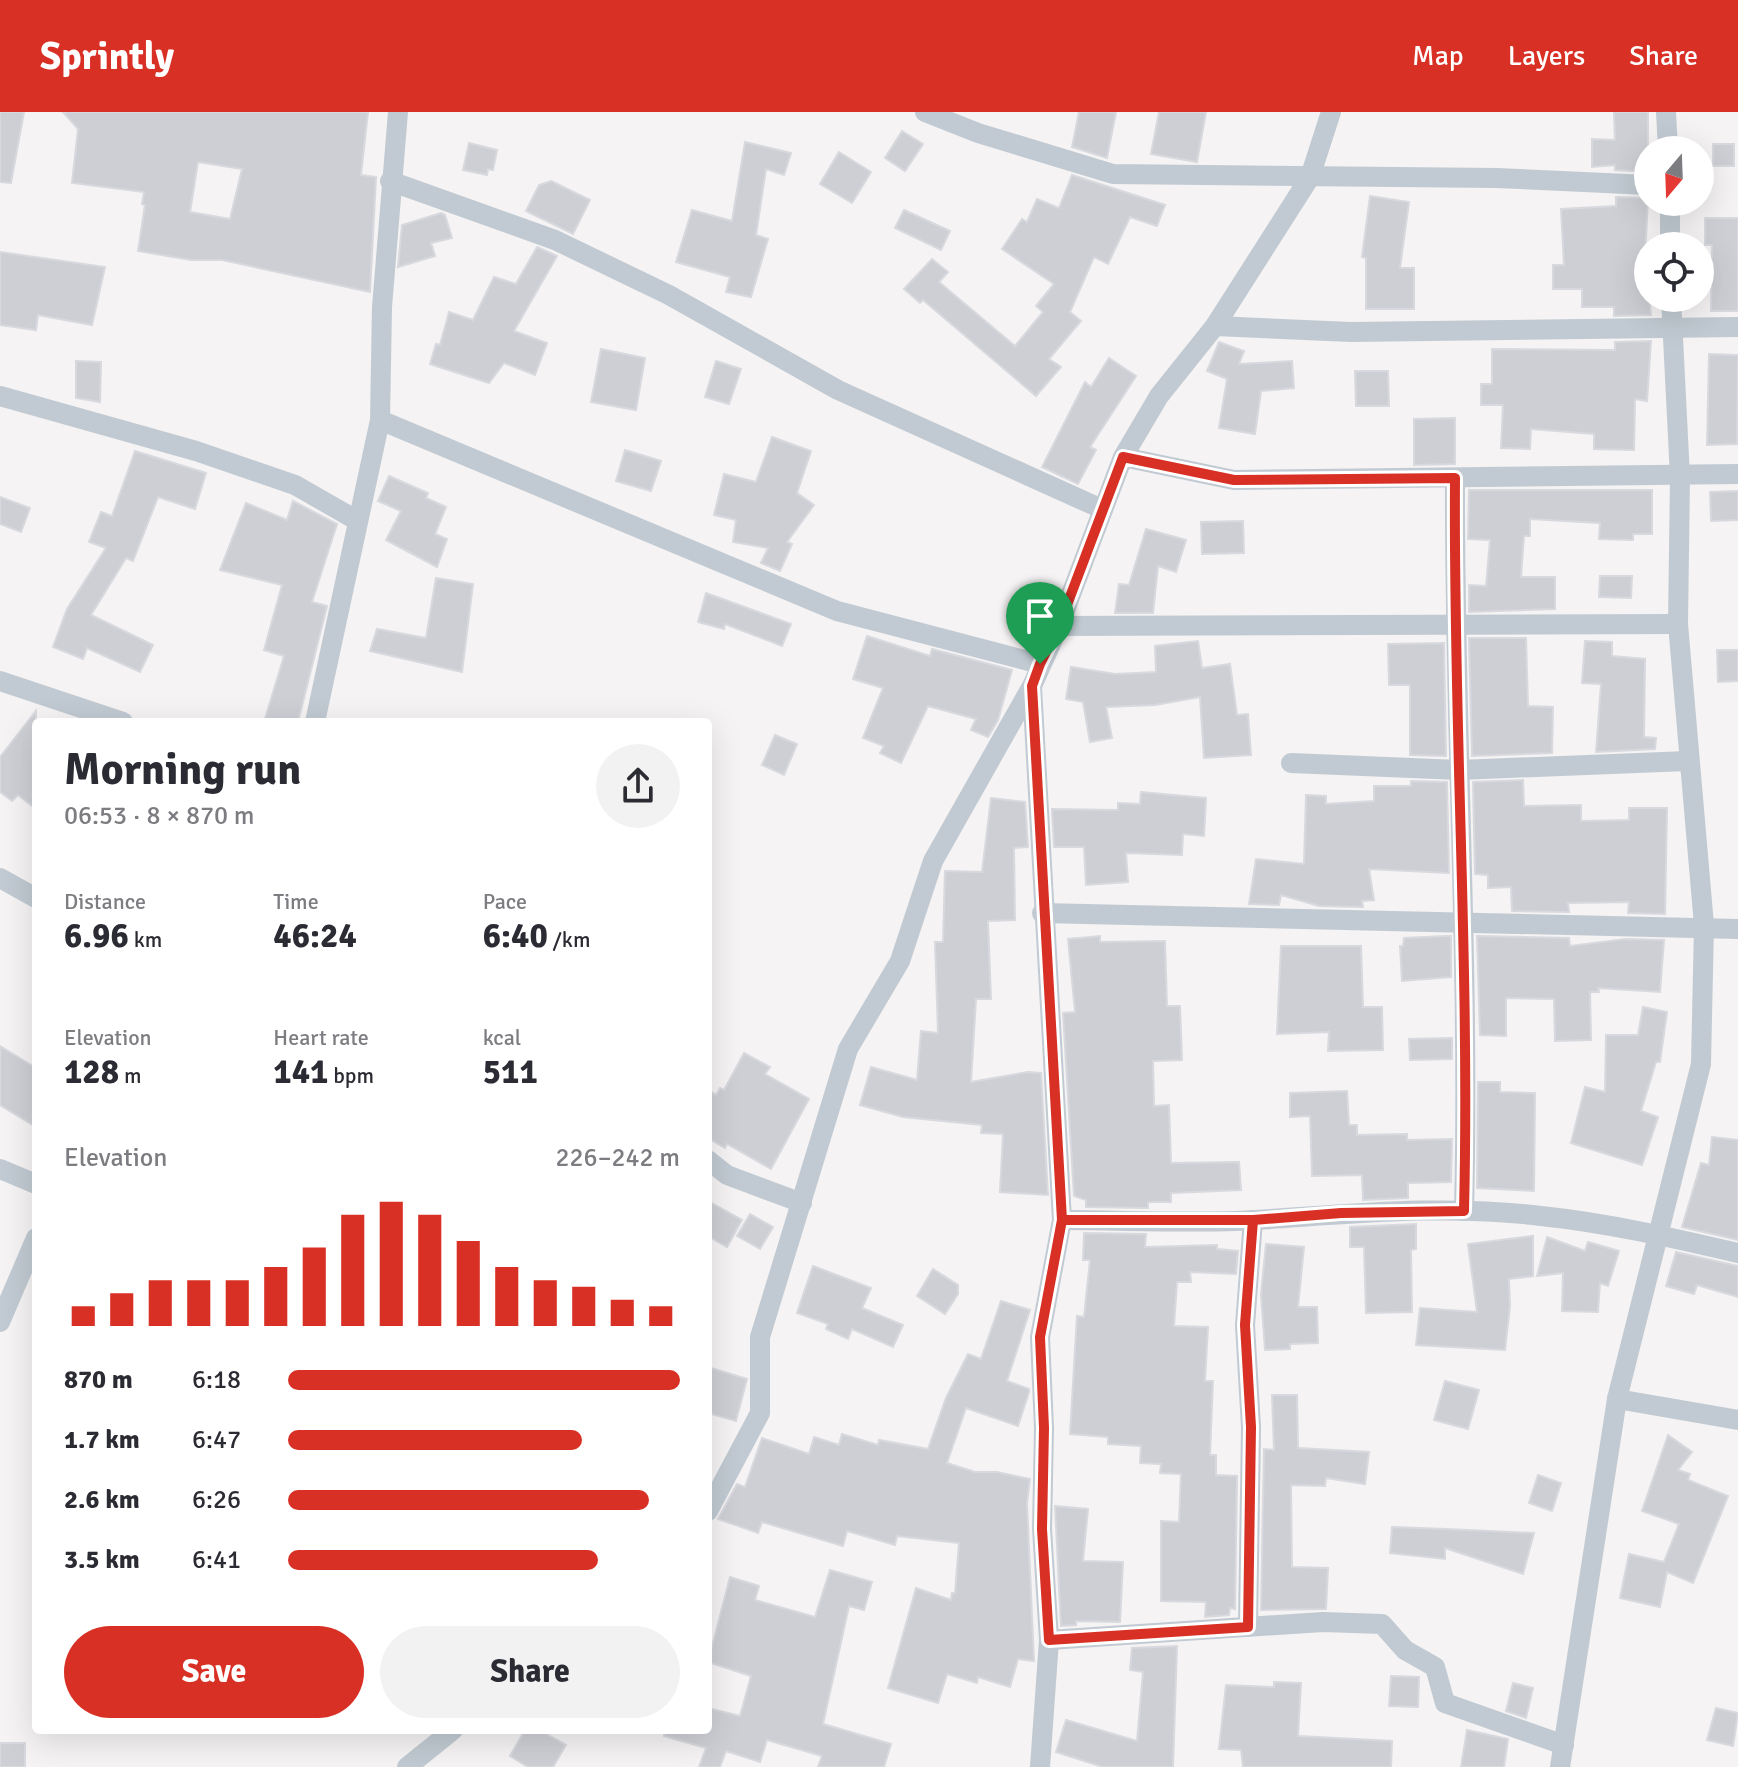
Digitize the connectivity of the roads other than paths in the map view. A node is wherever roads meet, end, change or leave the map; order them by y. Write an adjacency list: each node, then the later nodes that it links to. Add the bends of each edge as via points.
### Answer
1 (398, 112): 7 (street)
2 (925, 112): 6 (street, via 1113,174)
3 (1331, 112): 6 (street)
4 (1666, 112): 5 (street)
5 (1667, 136)
6 (1310, 177): 8 (street); 10 (street)
7 (390, 181): 14 (street); 19 (street, via 555,240 669,295 838,390)
8 (1634, 184)
9 (1671, 312): 11 (street)
10 (1215, 326): 11 (street, via 1351,332); 15 (street, via 1159,396)
11 (1672, 327): 12 (street); 17 (street)
12 (1738, 327)
13 (0, 396): 20 (street, via 295,485)
14 (380, 420): 20 (street); 24 (street, via 837,611)
15 (1123, 457): 18 (street, via 1234,480); 19 (street)
16 (1738, 474): 17 (street)
17 (1680, 477): 18 (street); 21 (street)
18 (1455, 478): 22 (street)
19 (1102, 509): 23 (street)
20 (358, 521): 28 (street)
21 (1678, 624): 22 (street); 29 (street)
22 (1454, 625): 23 (street); 31 (street)
23 (1059, 626): 24 (street)
24 (1040, 664): 26 (street)
25 (0, 681): 27 (street)
26 (1032, 686): 34 (street); 41 (street, via 933,861 900,961 848,1049)
27 (111, 718)
28 (316, 718)
29 (1688, 761): 31 (street); 36 (street)
30 (1291, 763): 31 (street)
31 (1459, 770): 35 (street)
32 (0, 878): 33 (street)
33 (32, 896)
34 (1042, 913): 35 (street); 43 (street)
35 (1461, 923): 36 (street); 42 (street, via 1468,1061)
36 (1704, 925): 37 (street); 45 (street, via 1701,1064)
37 (1738, 929)
38 (712, 1163): 41 (street, via 727,1175)
39 (0, 1169): 40 (street)
40 (32, 1182)
41 (802, 1203): 51 (street, via 760,1337 760,1413)
42 (1464, 1211): 44 (street); 45 (street, via 1540,1215)
43 (1062, 1220): 44 (street); 53 (street, via 1040,1337)
44 (1253, 1220): 52 (street, via 1245,1325 1251,1427)
45 (1658, 1234): 47 (street); 49 (street)
46 (32, 1247): 48 (street)
47 (1738, 1253)
48 (0, 1322)
49 (1617, 1399): 50 (street); 55 (street)
50 (1738, 1420)
51 (712, 1503)
52 (1248, 1627): 53 (street); 55 (street, via 1382,1624 1405,1650 1435,1667 1445,1703)
53 (1049, 1640): 57 (street)
54 (448, 1734): 56 (street)
55 (1564, 1745): 58 (street)
56 (407, 1767)
57 (1040, 1767)
58 (1560, 1767)

